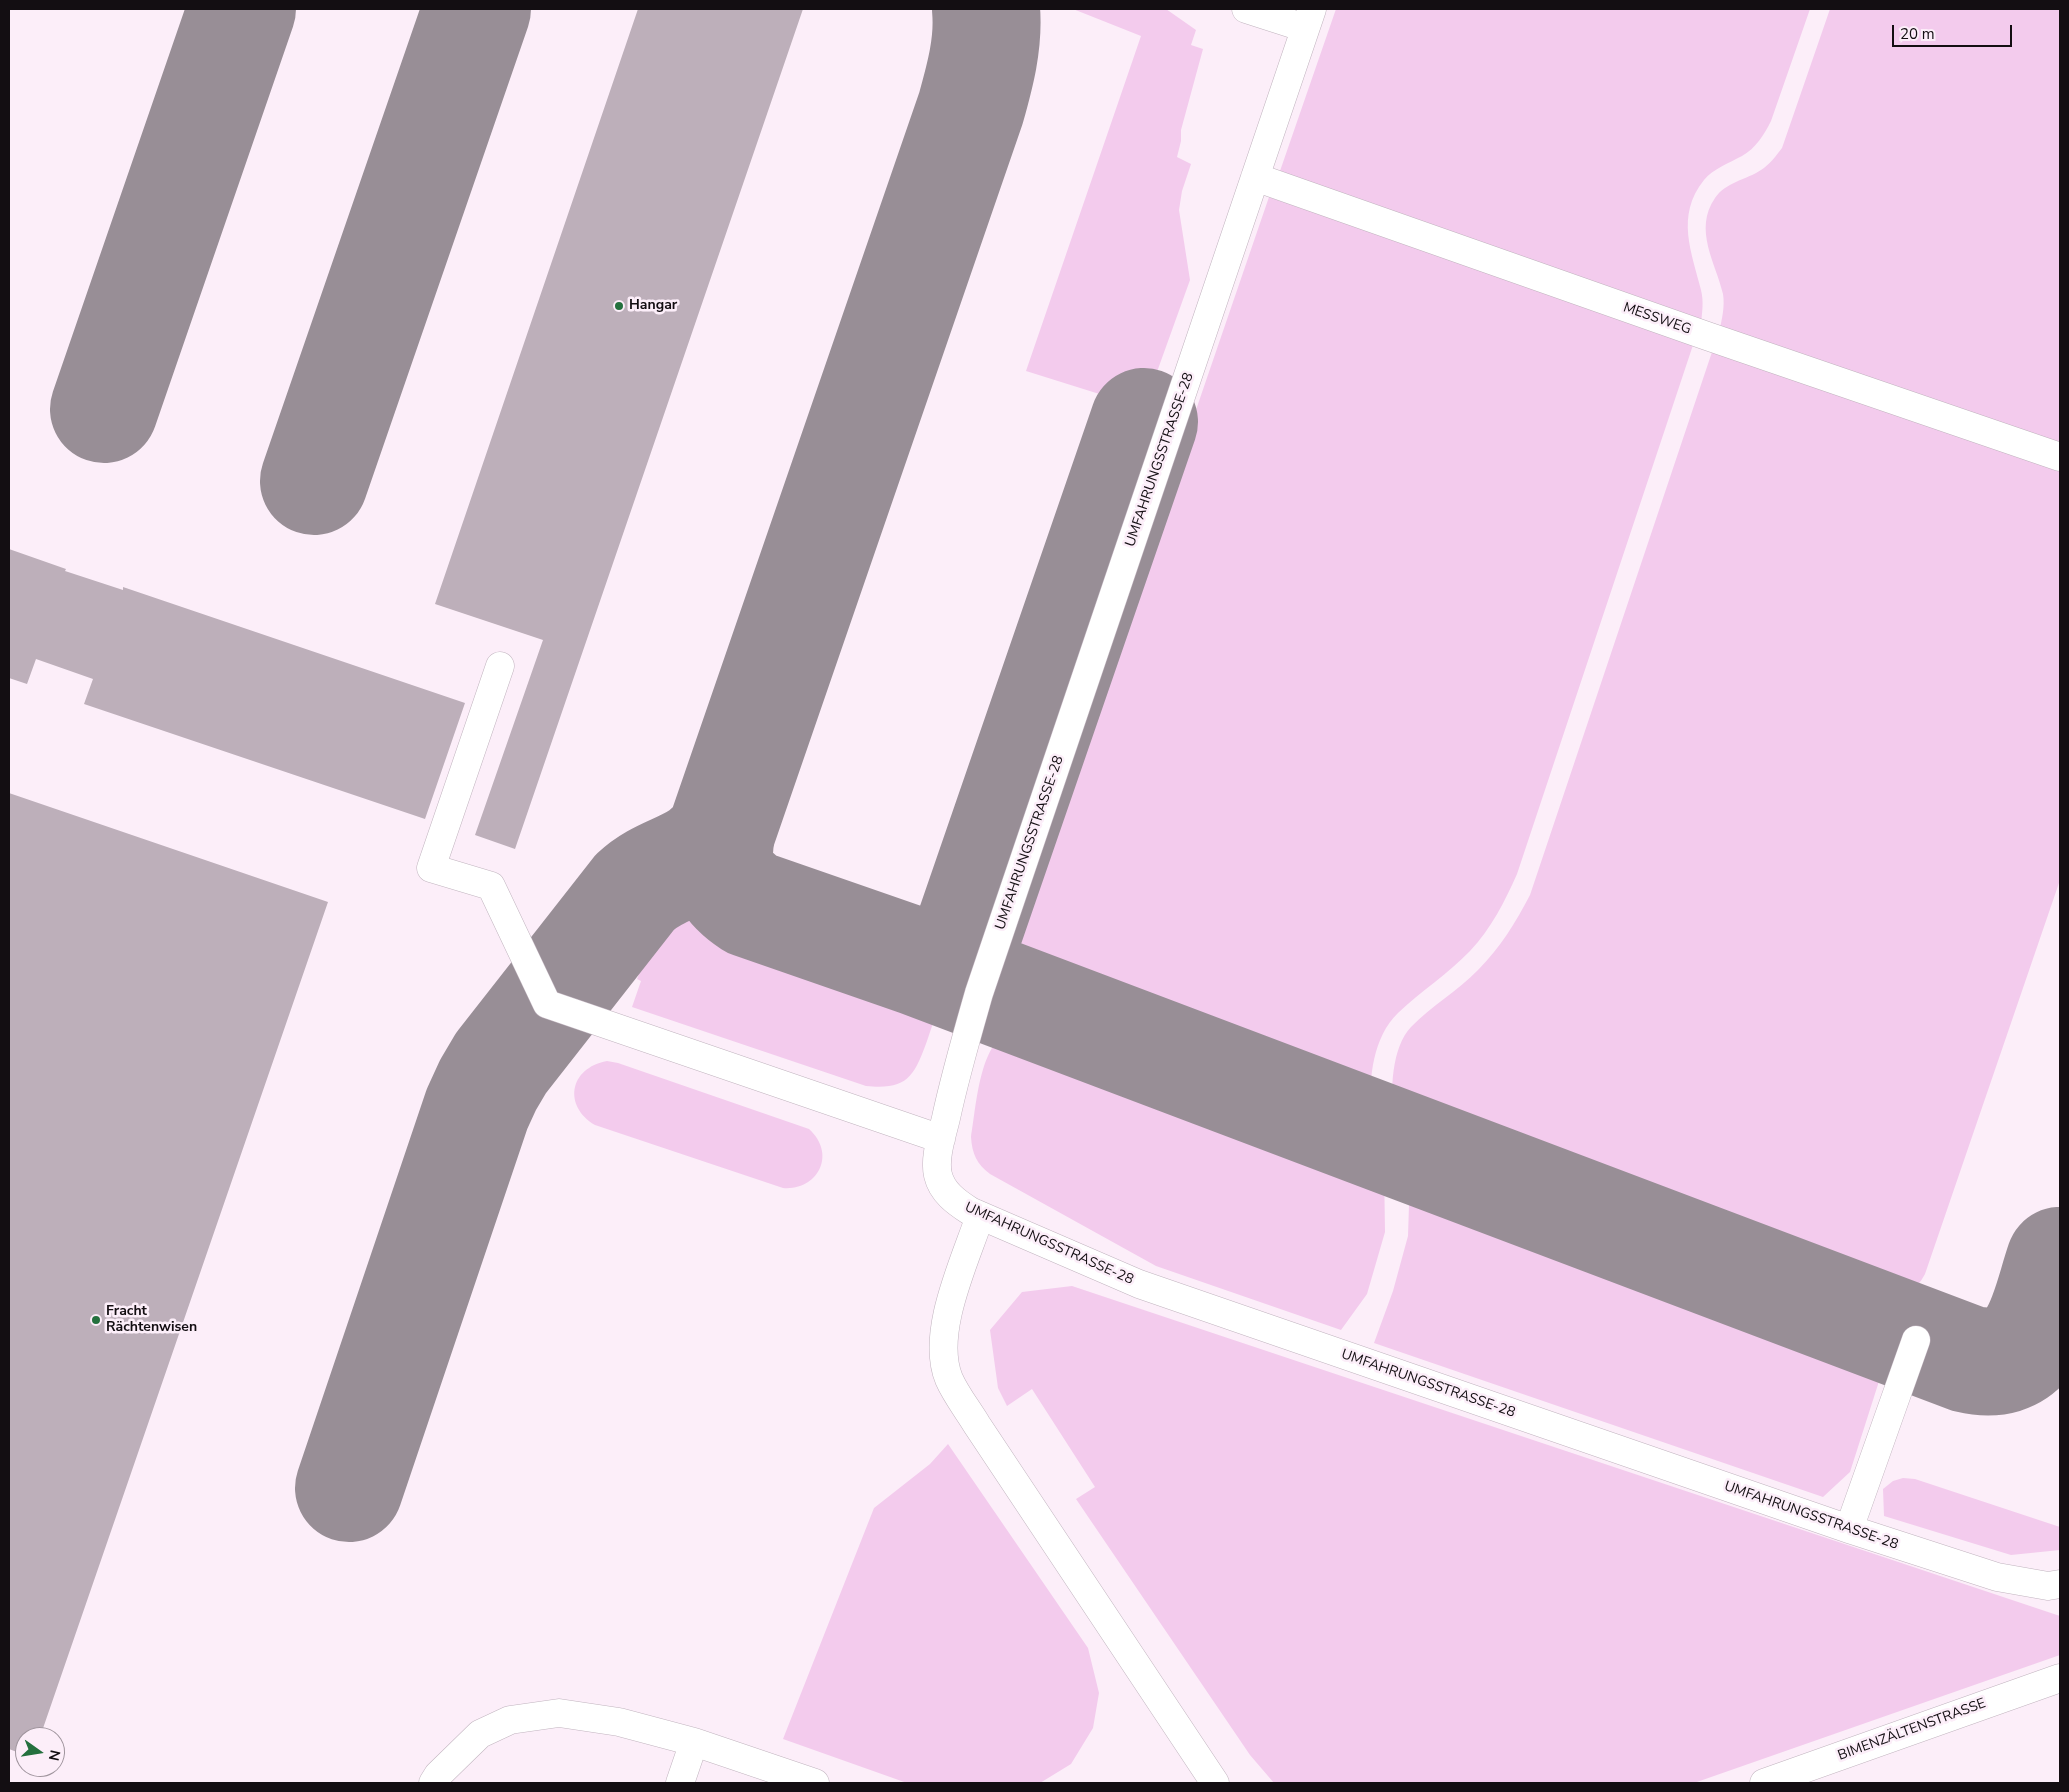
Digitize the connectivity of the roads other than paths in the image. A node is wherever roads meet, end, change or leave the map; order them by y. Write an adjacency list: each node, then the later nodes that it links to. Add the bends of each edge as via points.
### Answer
1 (1246, 9): 2 (street)
2 (1309, 19): 3 (street, UMFAHRUNGSSTRASSE-28)
3 (1255, 177): 4 (street, MESSWEG); 6 (street, UMFAHRUNGSSTRASSE-28, via 979,993)
4 (2060, 457)
5 (500, 666): 6 (street, via 431,868 490,886 547,1004)
6 (941, 1139): 7 (street, UMFAHRUNGSSTRASSE-28, via 938,1174 942,1184 961,1206)
7 (980, 1216): 9 (street, UMFAHRUNGSSTRASSE-28, via 1148,1287); 16 (street, via 948,1310 944,1347 949,1379)
8 (1916, 1340): 9 (street)
9 (1849, 1529): 10 (street, UMFAHRUNGSSTRASSE-28, via 1997,1577 2048,1586)
10 (2060, 1584)
11 (2060, 1678): 17 (street, BIMENZÄLTENSTRASSE)
12 (694, 1742): 13 (street, via 619,1722 559,1713 510,1720 480,1734 438,1774); 14 (street); 15 (street)
13 (433, 1783)
14 (680, 1783)
15 (815, 1783)
16 (1215, 1783)
17 (1764, 1783)

